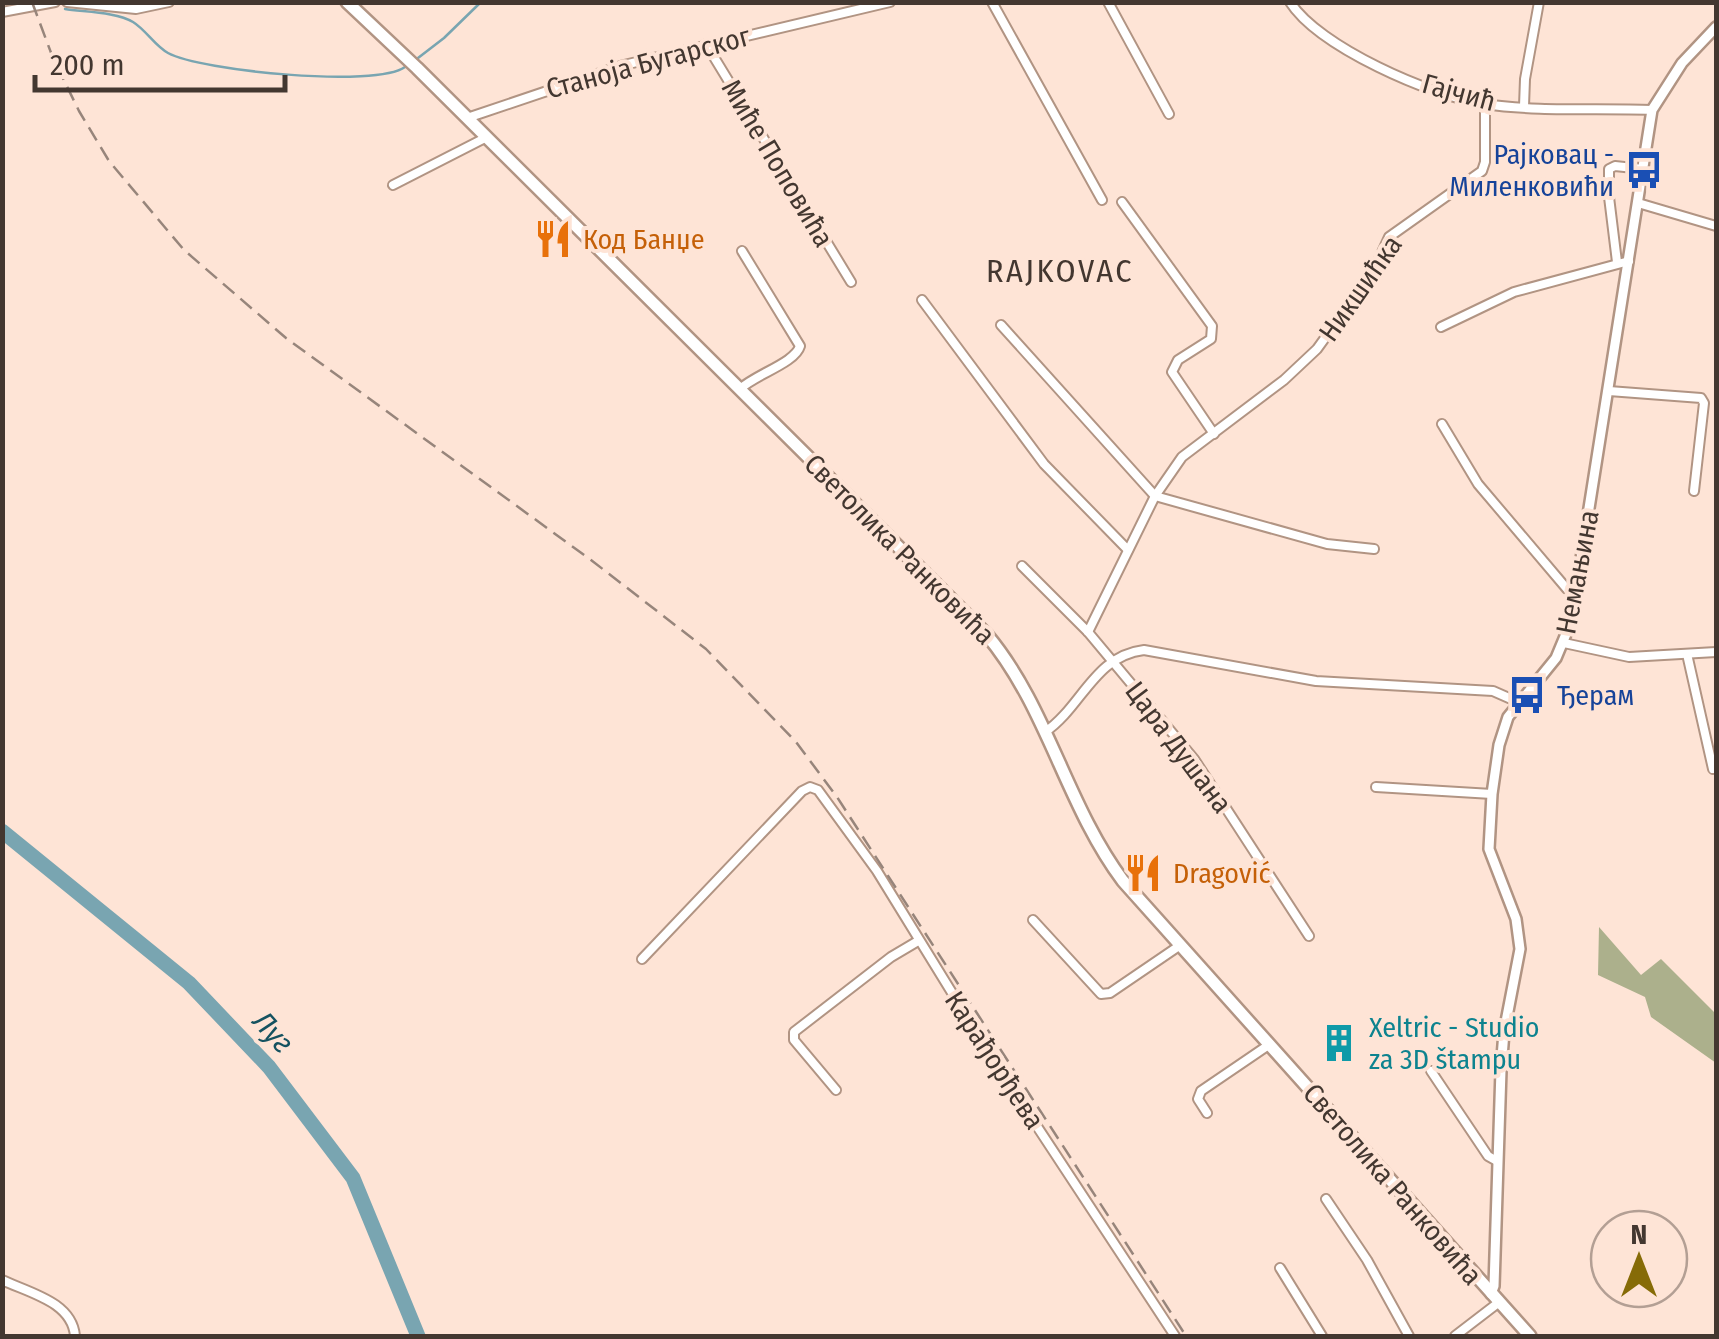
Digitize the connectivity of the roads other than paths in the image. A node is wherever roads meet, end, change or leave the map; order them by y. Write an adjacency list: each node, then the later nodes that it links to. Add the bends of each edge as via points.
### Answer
1 (55, 2): 10 (street)
2 (66, 2): 3 (street, via 136,9)
3 (168, 2)
4 (890, 2): 12 (street, Станоја Бугарског)
5 (992, 2): 21 (street)
6 (1108, 2): 16 (street)
7 (1290, 2): 13 (street, Гајчић, via 1312,28 1364,59)
8 (1539, 2): 14 (street)
9 (354, 5): 17 (main road, Светолика Ранковића)
10 (2, 12)
11 (1716, 27): 15 (street, Немањина)
12 (706, 44): 17 (street, Станоја Бугарског); 28 (street, Миће Поповића)
13 (1484, 104): 14 (street, Гајчић); 35 (street, Никшићка, via 1482,171 1389,237 1378,265 1330,333 1284,380)
14 (1524, 106): 15 (street, Гајчић)
15 (1652, 110): 19 (street, Немањина)
16 (1169, 114)
17 (466, 118): 18 (main road, Светолика Ранковића)
18 (486, 138): 20 (street); 32 (main road, Светолика Ранковића)
19 (1642, 169): 23 (street, Немањина); 27 (street, via 1609,168)
20 (392, 184)
21 (1102, 200)
22 (1122, 202): 35 (street, via 1212,326 1212,339 1178,360 1172,372)
23 (1638, 203): 24 (street); 26 (street, Немањина)
24 (1716, 226)
25 (742, 251): 32 (street, via 800,346 792,358)
26 (1629, 261): 27 (street); 33 (street, Немањина)
27 (1617, 262): 31 (street, via 1514,292)
28 (850, 282)
29 (922, 300): 39 (street, via 1044,464)
30 (1001, 325): 37 (street)
31 (1441, 326)
32 (740, 388): 48 (main road, Светолика Ранковића, via 987,634)
33 (1609, 391): 36 (street, via 1701,398); 41 (street, Немањина)
34 (1442, 424): 41 (street, via 1478,484)
35 (1214, 434): 37 (street, via 1182,457)
36 (1694, 491)
37 (1155, 496): 38 (street, via 1328,544); 39 (street)
38 (1374, 549)
39 (1128, 550): 42 (street)
40 (1022, 566): 42 (street, Цара Душана)
41 (1576, 594): 43 (street, Немањина)
42 (1088, 632): 46 (street, Цара Душана)
43 (1564, 644): 45 (street, via 1619,656); 47 (street, Немањина)
44 (1716, 652): 45 (street)
45 (1688, 654): 49 (street)
46 (1112, 661): 47 (street, via 1156,651 1316,682 1493,691); 48 (street); 53 (street, Цара Душана, via 1194,759)
47 (1518, 702): 51 (street, Немањина, via 1503,730)
48 (1045, 732): 55 (main road, Светолика Ранковића, via 1102,852)
49 (1712, 769)
50 (1376, 788): 51 (street)
51 (1492, 794): 61 (street, Немањина, via 1490,849 1520,949 1504,1032)
52 (1033, 920): 55 (street, via 1104,994)
53 (1309, 936)
54 (918, 941): 56 (street, Карађорђева, via 858,842 813,787); 59 (street, via 794,1032); 67 (street, Карађорђева)
55 (1179, 946): 57 (main road, Светолика Ранковића)
56 (642, 959)
57 (1270, 1044): 60 (street, via 1200,1091); 65 (main road, Светолика Ранковића)
58 (1431, 1071): 61 (street)
59 (836, 1090)
60 (1207, 1113)
61 (1497, 1160): 65 (street, Немањина)
62 (1326, 1200): 69 (street)
63 (1280, 1268): 68 (street)
64 (2, 1280): 66 (street, via 67,1312)
65 (1494, 1299): 70 (street); 71 (main road, Светолика Ранковића)
66 (75, 1336)
67 (1175, 1336)
68 (1322, 1336)
69 (1408, 1336)
70 (1455, 1336)
71 (1530, 1336)

